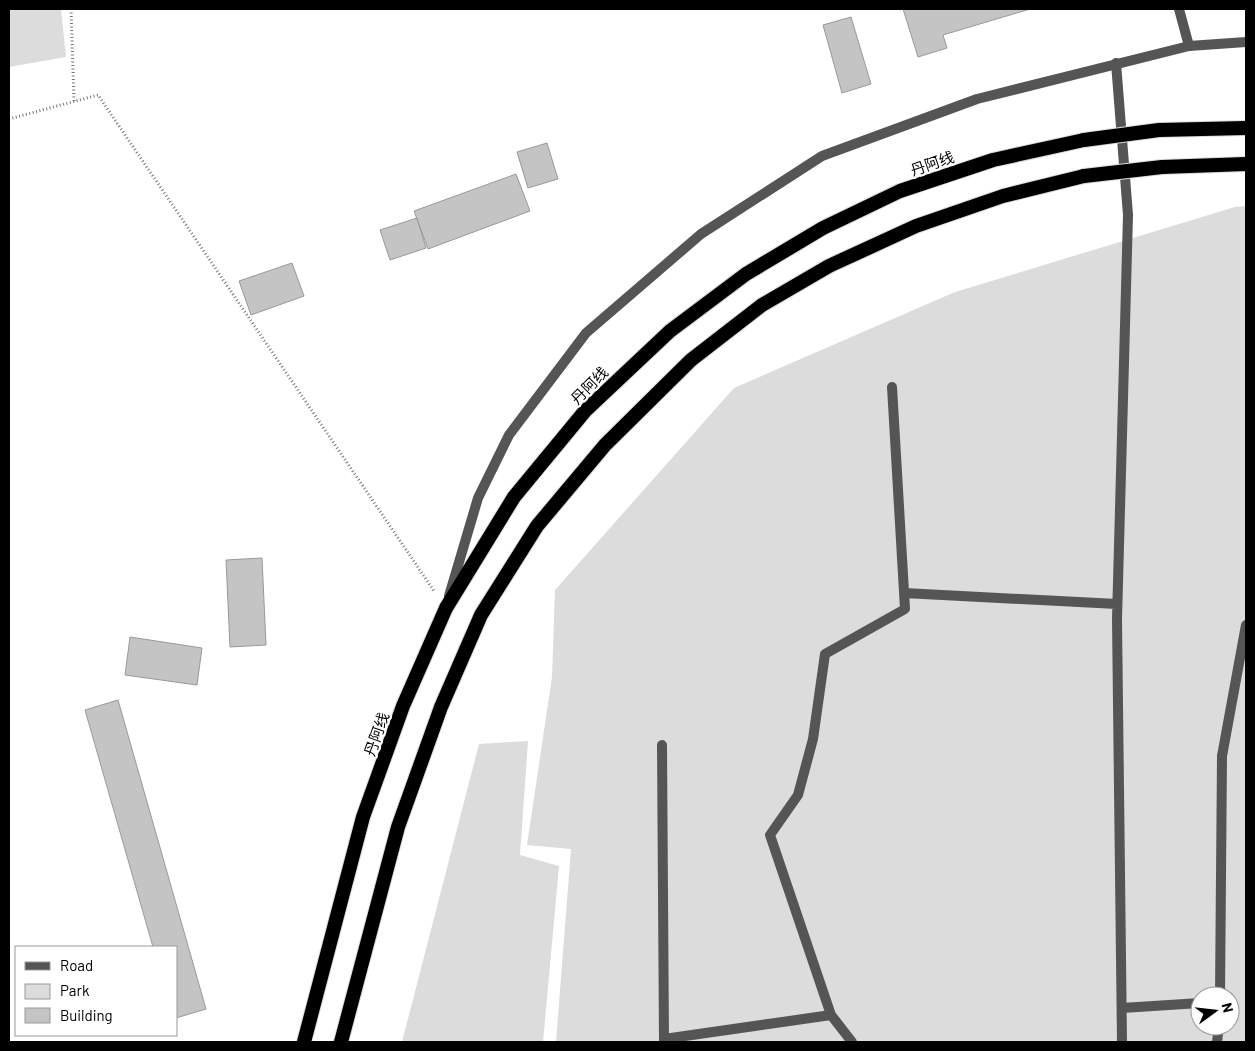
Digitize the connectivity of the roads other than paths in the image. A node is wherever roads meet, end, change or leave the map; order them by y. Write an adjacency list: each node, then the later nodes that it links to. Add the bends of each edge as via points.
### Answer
1 (1179, 9): 3 (street)
2 (1246, 42): 3 (street)
3 (1190, 46): 4 (street)
4 (1116, 63): 9 (street, via 1128,215); 10 (street, via 977,99 822,156 701,234 586,333 509,435 478,498)
5 (1246, 128): 10 (highway, 丹阿线, bridge, via 1159,130 1084,140 993,160 900,191 823,228 746,274 670,331 585,411 514,497)
6 (1246, 164): 19 (highway, bridge, via 1162,167 1084,176 1003,196 916,226 829,266 762,305 690,360 605,445 537,526 482,615 441,707 398,827)
7 (892, 387): 8 (street)
8 (904, 593): 9 (street); 16 (street, via 905,609 825,654 813,739 798,795 770,835)
9 (1117, 604): 15 (street)
10 (446, 608): 18 (highway, 丹阿线, via 403,706 363,817)
11 (1246, 625): 13 (street, via 1222,756)
12 (662, 745): 17 (street)
13 (1220, 986)
14 (1190, 1004): 15 (street)
15 (1122, 1008): 21 (street)
16 (831, 1015): 17 (street); 20 (street)
17 (664, 1040)
18 (304, 1042)
19 (341, 1042)
20 (852, 1042)
21 (1122, 1042)

